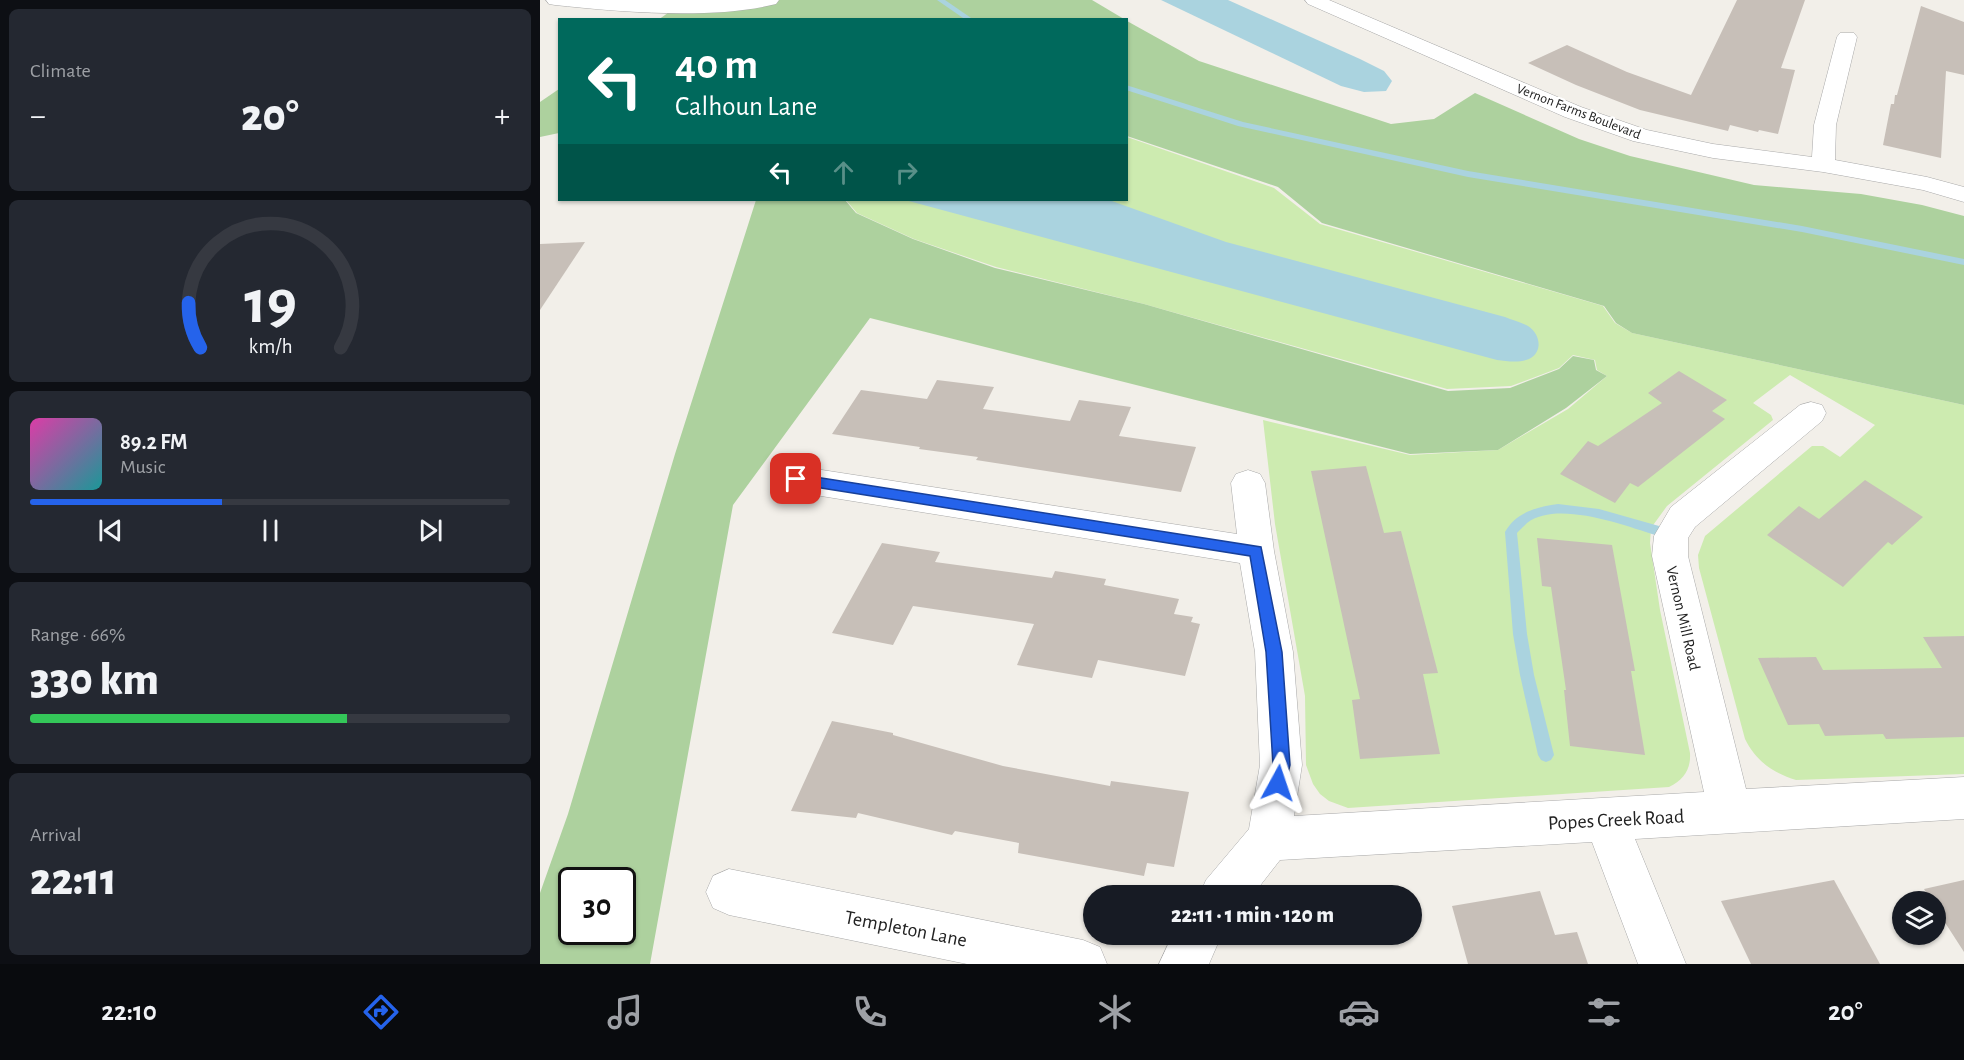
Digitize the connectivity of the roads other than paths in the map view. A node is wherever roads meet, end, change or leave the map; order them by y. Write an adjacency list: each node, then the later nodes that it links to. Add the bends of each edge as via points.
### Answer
1 (553, 0): 2 (street, via 605,5 710,5); 4 (street)
2 (770, 0)
3 (1320, 1): 6 (street, Vernon Farms Boulevard, via 1573,111 1641,136 1713,151)
4 (540, 6)
5 (1847, 37): 6 (street, via 1825,125)
6 (1823, 165): 7 (street, Vernon Farms Boulevard)
7 (1964, 195)
8 (1811, 413): 13 (street, Vernon Mill Road, via 1683,517 1671,536 1670,556)
9 (796, 479): 11 (street)
10 (1248, 483): 11 (street)
11 (1256, 551): 15 (street, via 1274,652 1281,765)
12 (1964, 798): 13 (street, Popes Creek Road)
13 (1730, 812): 14 (street, Popes Creek Road)
14 (1606, 820): 15 (street, Popes Creek Road); 21 (street)
15 (1269, 838): 16 (street)
16 (1231, 885)
17 (729, 892): 19 (street, Templeton Lane)
18 (1193, 945): 20 (street)
19 (1083, 964)
20 (1183, 964)
21 (1662, 964)

